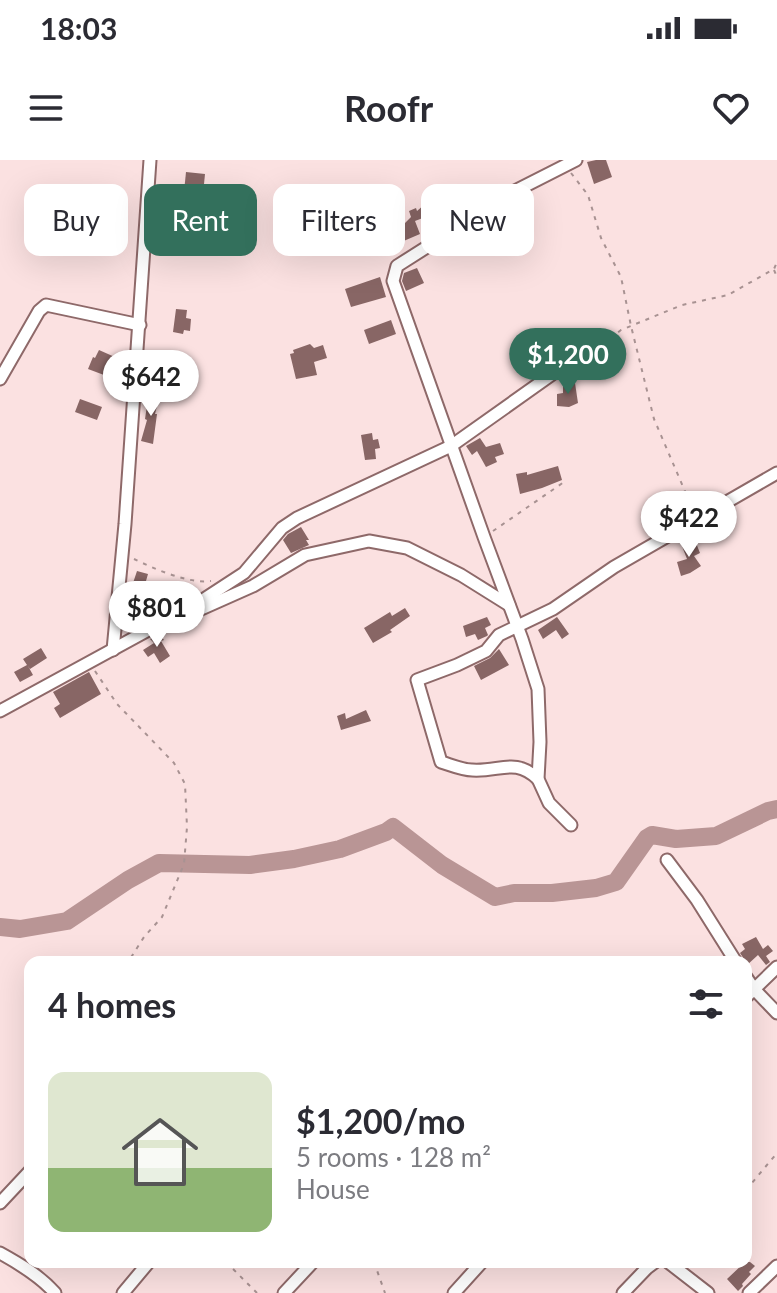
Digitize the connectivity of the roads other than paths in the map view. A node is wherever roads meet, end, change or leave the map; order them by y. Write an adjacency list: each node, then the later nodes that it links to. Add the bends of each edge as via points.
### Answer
1 (150, 160): 3 (street)
2 (570, 162): 6 (street, via 397,266 393,281)
3 (140, 325): 5 (street, via 46,305); 11 (street)
4 (568, 363): 6 (street)
5 (0, 379)
6 (451, 446): 8 (street); 9 (street, via 297,518 244,573)
7 (777, 473): 10 (street)
8 (509, 605): 9 (street, via 407,548 369,541 305,555 194,614); 10 (street)
9 (172, 617): 11 (street)
10 (517, 627): 13 (street, via 538,689); 13 (street, via 499,635 486,651 417,680 441,762 470,770 515,766)
11 (113, 650): 12 (street)
12 (0, 711)
13 (538, 779): 14 (street, via 549,803)
14 (571, 825)
15 (667, 860): 16 (street)
16 (732, 956)
17 (777, 967): 18 (street)
18 (752, 991)
19 (752, 994): 20 (street)
20 (777, 1013)
21 (24, 1177): 22 (street)
22 (0, 1203)
23 (0, 1253): 25 (street)
24 (777, 1266): 38 (street)
25 (24, 1267)
26 (26, 1268): 32 (street)
27 (144, 1268): 33 (street)
28 (307, 1268): 34 (street)
29 (477, 1268): 35 (street)
30 (647, 1268): 36 (street)
31 (676, 1268): 37 (street)
32 (55, 1293)
33 (123, 1293)
34 (284, 1293)
35 (454, 1293)
36 (623, 1293)
37 (708, 1293)
38 (749, 1293)

